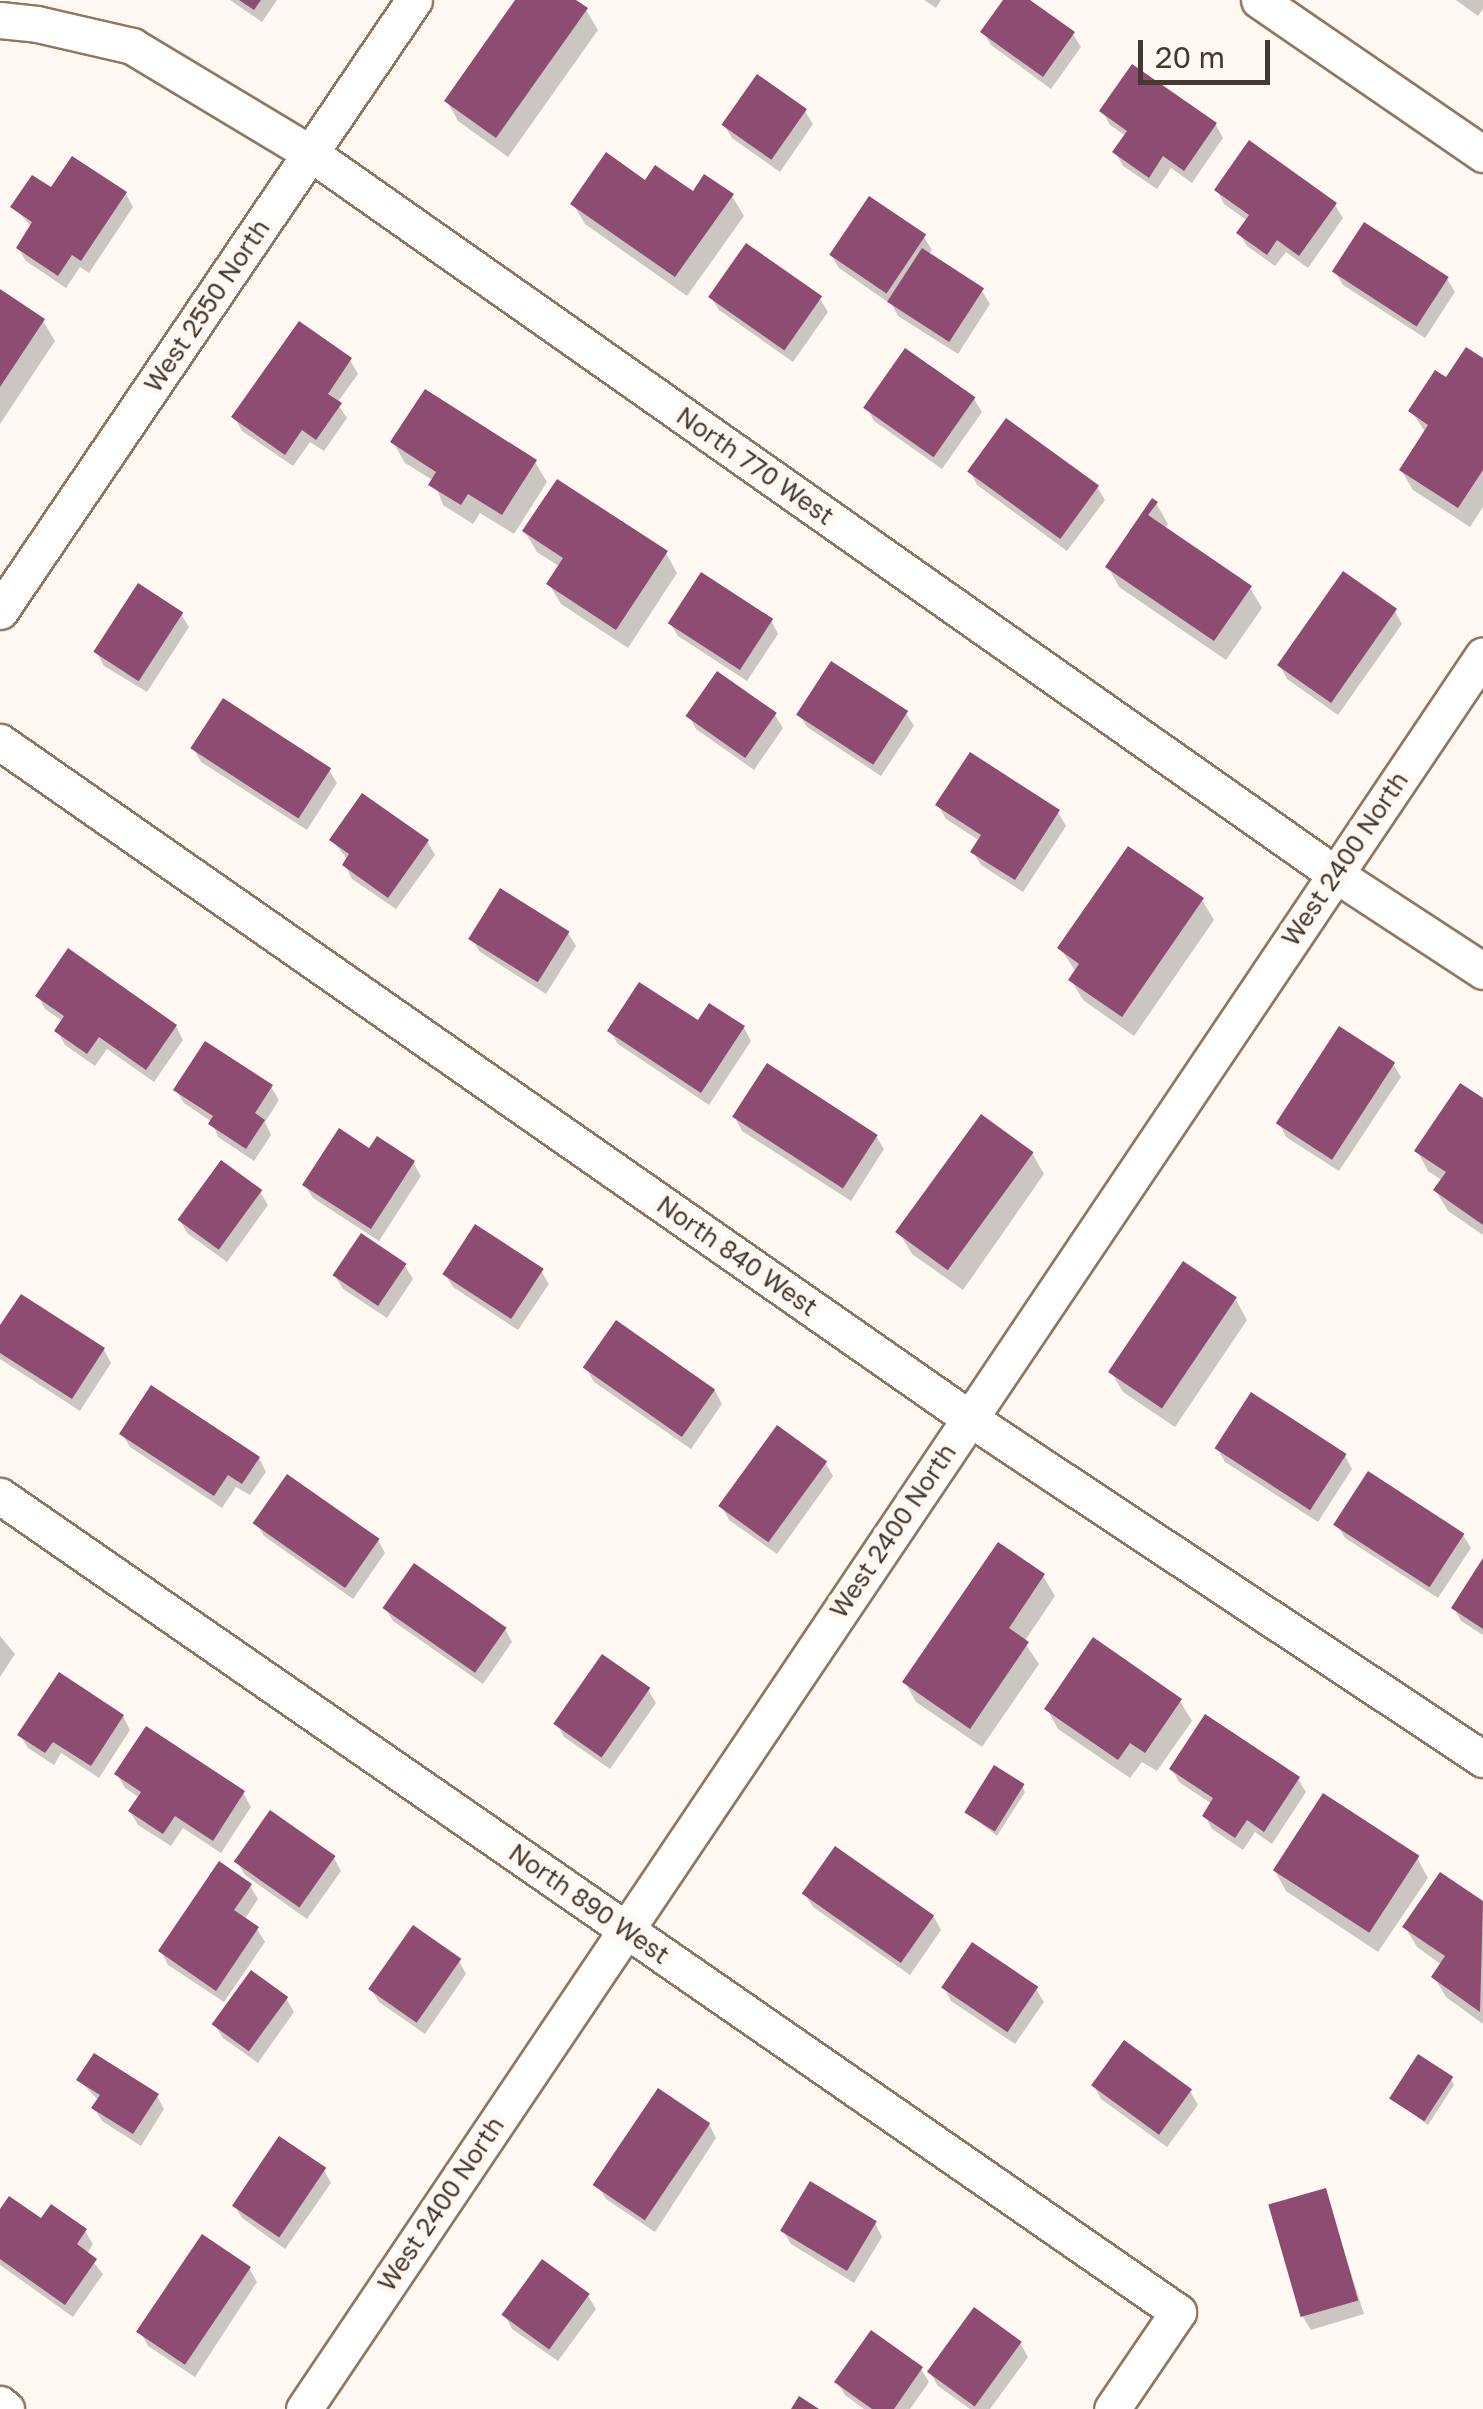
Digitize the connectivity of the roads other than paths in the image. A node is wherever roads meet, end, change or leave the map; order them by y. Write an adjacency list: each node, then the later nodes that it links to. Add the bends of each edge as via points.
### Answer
1 (414, 0): 4 (street, West 2550 North)
2 (1259, 0): 5 (street)
3 (0, 20): 4 (street, North 770 West, via 132,46)
4 (310, 153): 6 (street, West 2550 North); 9 (street, North 770 West)
5 (1483, 154)
6 (0, 611)
7 (1483, 654): 9 (street, West 2400 North)
8 (0, 742): 11 (street, North 840 West)
9 (1335, 874): 10 (street, North 770 West); 11 (street, West 2400 North)
10 (1483, 972)
11 (969, 1418): 13 (street, North 840 West); 14 (street, West 2400 North)
12 (0, 1496): 14 (street, North 890 West)
13 (1483, 1758)
14 (625, 1928): 17 (street, West 2400 North); 18 (street, North 890 West, via 1178,2312)
15 (0, 2404): 16 (street)
16 (6, 2409)
17 (304, 2409)
18 (1112, 2409)

